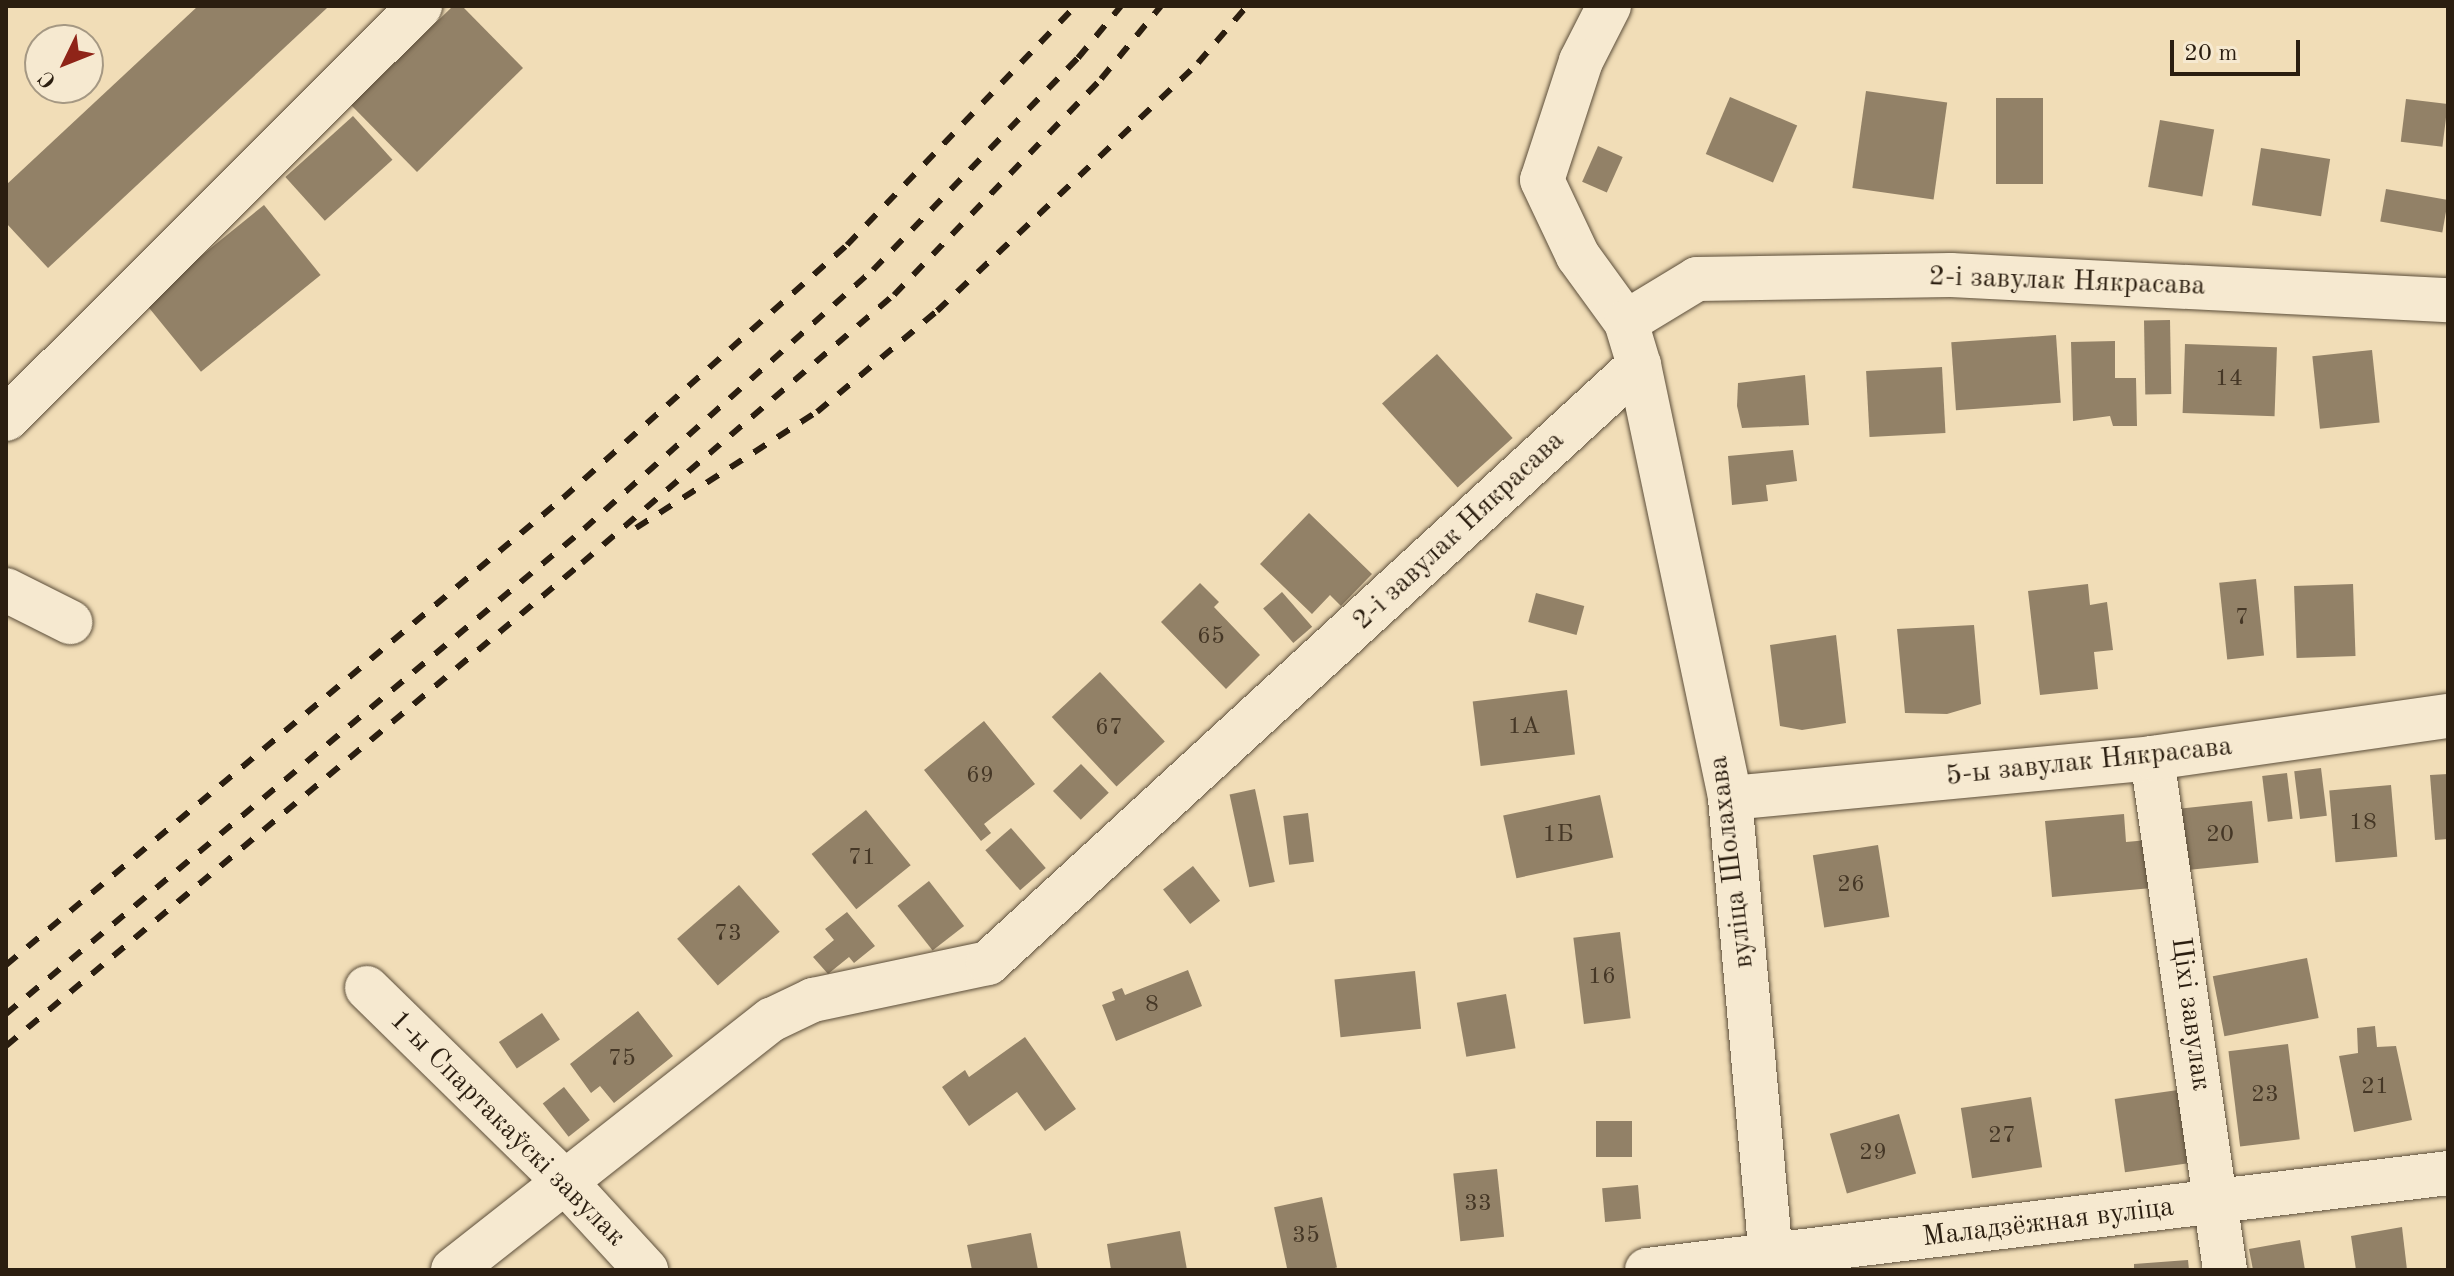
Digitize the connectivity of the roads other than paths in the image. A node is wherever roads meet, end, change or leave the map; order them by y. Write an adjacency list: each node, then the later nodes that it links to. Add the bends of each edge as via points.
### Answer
1 (1609, 6): 4 (street, via 1581,61 1542,180 1578,256)
2 (406, 11): 6 (street)
3 (2448, 300): 4 (street, 2-і завулак Някрасава, via 1951,275 1697,279)
4 (1626, 322): 5 (street)
5 (1639, 365): 11 (street, вуліца Шолахава); 14 (street, 2-і завулак Някрасава, via 988,963 813,1000 771,1020)
6 (6, 419)
7 (6, 590): 8 (street)
8 (70, 622)
9 (2448, 716): 10 (street, 5-ы завулак Някрасава)
10 (2152, 758): 11 (street, 5-ы завулак Някрасава); 15 (street, Ціхі завулак)
11 (1730, 798): 16 (street, вуліца Шолахава)
12 (367, 988): 14 (street, 1-ы Спартакаўскі завулак)
13 (2448, 1173): 15 (street, Маладзёжная вуліца)
14 (567, 1184): 17 (street, 2-і завулак Някрасава); 18 (street, 1-ы Спартакаўскі завулак)
15 (2217, 1203): 16 (street, Маладзёжная вуліца); 20 (street, Ціхі завулак)
16 (1771, 1262): 19 (street, Маладзёжная вуліца)
17 (453, 1270)
18 (646, 1270)
19 (1647, 1270)
20 (2225, 1270)

